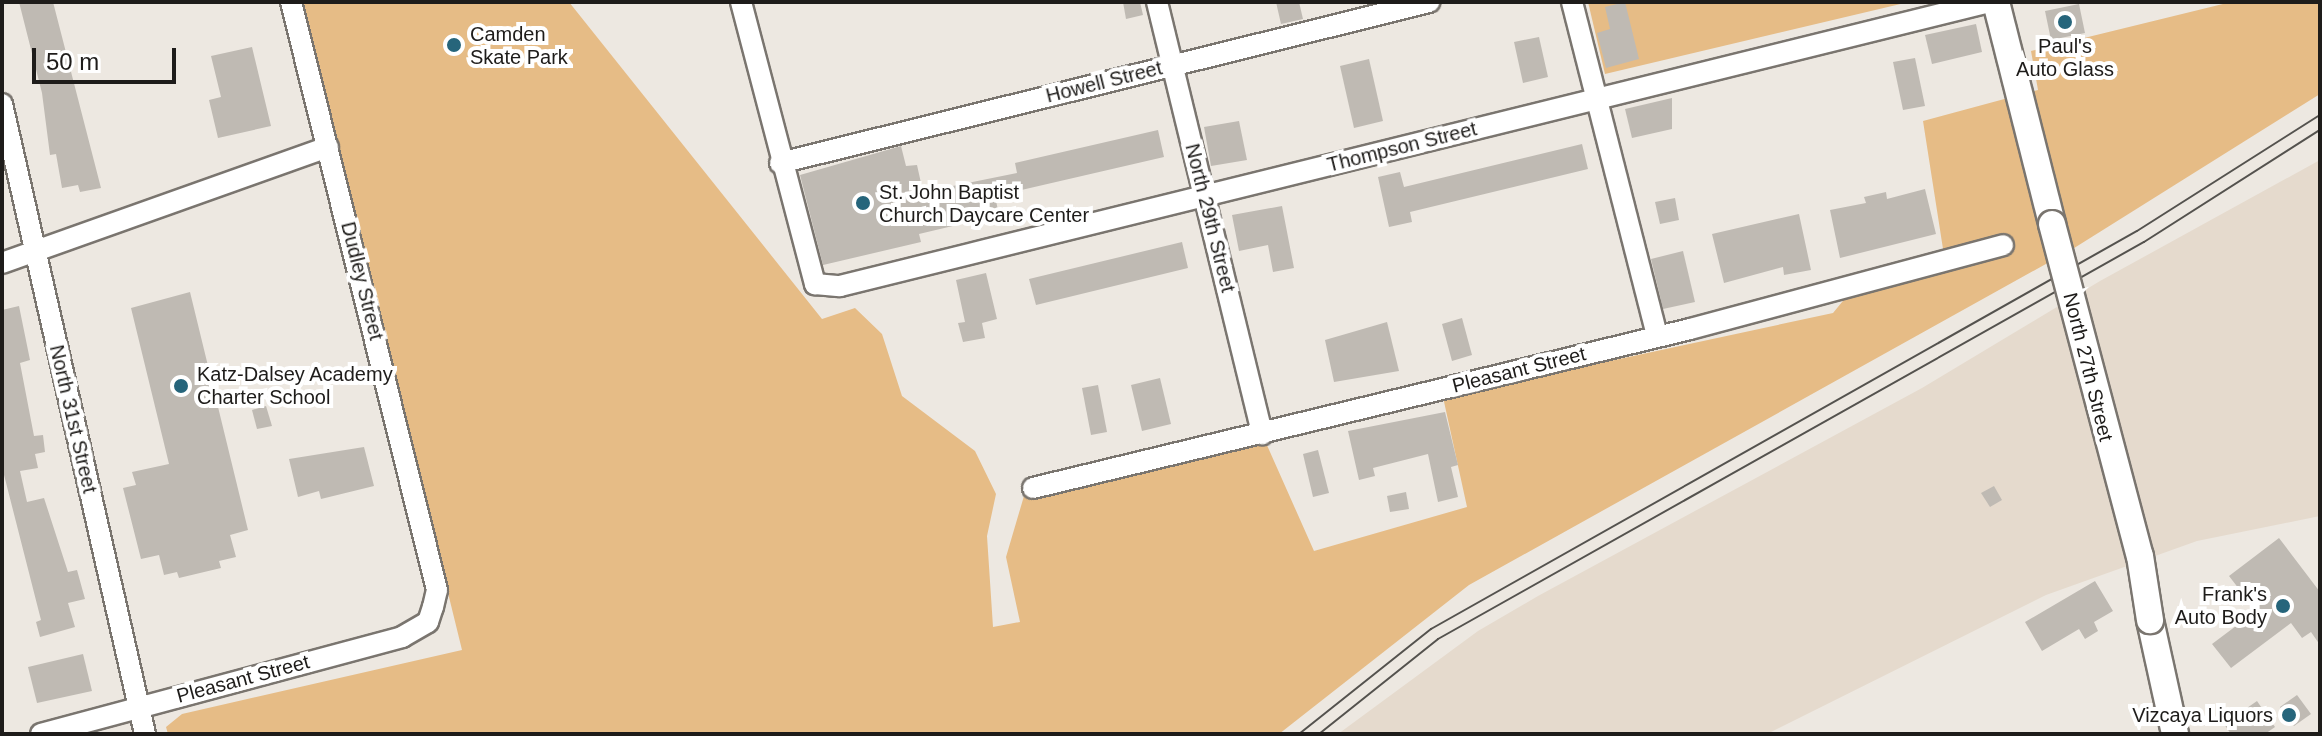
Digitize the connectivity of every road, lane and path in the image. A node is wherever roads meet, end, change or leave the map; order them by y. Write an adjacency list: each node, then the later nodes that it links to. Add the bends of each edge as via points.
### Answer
1 (291, 2): 11 (street, Dudley Street)
2 (741, 2): 12 (street)
3 (1157, 2): 8 (street, North 29th Street)
4 (1429, 2): 8 (street, Howell Street)
5 (1572, 2): 9 (street)
6 (1989, 2): 9 (street, Thompson Street)
7 (1996, 2): 24 (main road, North 27th Street, bridge, via 2140,556)
8 (1173, 65): 12 (street, Howell Street); 13 (street, North 29th Street)
9 (1597, 100): 13 (street, Thompson Street); 17 (street)
10 (2, 104): 15 (street, North 31st Street)
11 (328, 147): 15 (street); 20 (street, Dudley Street, via 437,590)
12 (780, 163): 13 (street, Thompson Street, via 815,284 840,286)
13 (1203, 195): 18 (street, North 29th Street)
14 (2003, 245): 17 (street, Pleasant Street)
15 (35, 249): 16 (street); 21 (street, North 31st Street)
16 (2, 263)
17 (1657, 336): 18 (street, Pleasant Street)
18 (1262, 434): 19 (street, Pleasant Street)
19 (1033, 488)
20 (433, 607): 21 (street, Pleasant Street, via 428,622 402,637)
21 (139, 709): 22 (street, Pleasant Street); 23 (street, North 31st Street)
22 (41, 734)
23 (145, 734)
24 (2175, 734)

